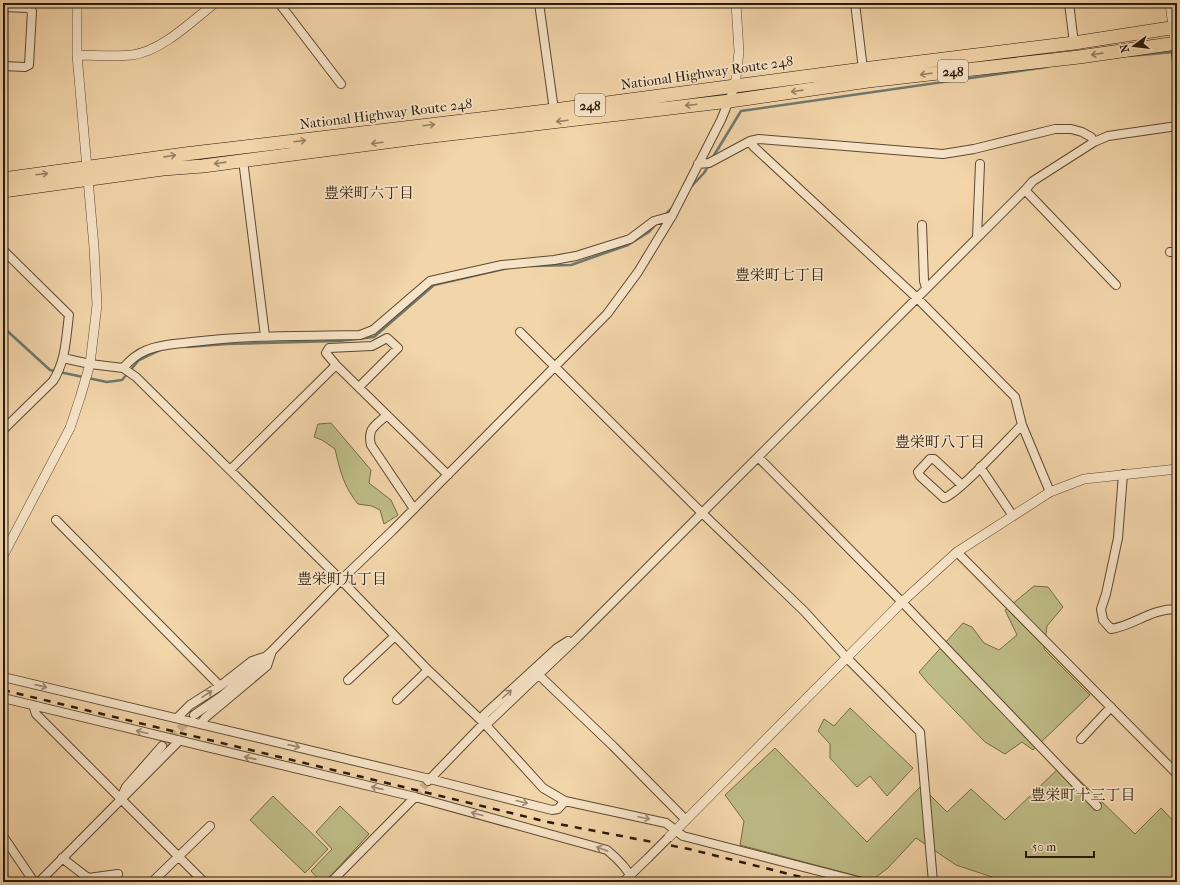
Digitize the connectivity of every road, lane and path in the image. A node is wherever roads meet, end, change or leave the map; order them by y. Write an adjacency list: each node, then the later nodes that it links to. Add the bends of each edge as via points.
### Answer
1 (77, 3): 13 (street)
2 (215, 3): 13 (street, via 167,40 144,52 133,55)
3 (279, 3): 17 (street)
4 (539, 3): 20 (street)
5 (736, 3): 18 (street, via 739,52)
6 (856, 3): 16 (street)
7 (1069, 3): 11 (street)
8 (1170, 3): 10 (street)
9 (3, 7): 15 (street, via 28,8 32,11 29,65)
10 (1175, 27): 11 (highway, National Highway Route 248 / 248); 12 (street)
11 (1074, 42): 16 (highway, National Highway Route 248 / 248)
12 (1176, 43): 14 (street); 19 (highway, National Highway Route 248 / 248, one-way to 19)
13 (77, 55): 27 (street)
14 (1177, 61)
15 (3, 66)
16 (863, 69): 18 (highway, National Highway Route 248 / 248)
17 (341, 84)
18 (735, 86): 19 (street); 20 (highway, National Highway Route 248 / 248)
19 (730, 101): 24 (highway, National Highway Route 248 / 248, one-way to 24); 25 (street)
20 (554, 110): 27 (highway, National Highway Route 248 / 248, one-way to 20, via 185,154)
21 (1177, 126): 23 (street, via 1108,136)
22 (750, 141): 23 (street, via 759,139 943,154 1055,129 1071,129 1091,137); 25 (street, via 709,163); 37 (street)
23 (1094, 142): 29 (street, via 1033,181)
24 (244, 160): 27 (highway, National Highway Route 248 / 248, one-way to 27); 39 (street)
25 (698, 164): 31 (street)
26 (980, 164): 33 (street)
27 (88, 174): 28 (highway, National Highway Route 248 / 248, one-way to 27); 30 (highway, National Highway Route 248 / 248); 41 (street, via 97,305)
28 (3, 179)
29 (1025, 190): 33 (street); 35 (street)
30 (3, 192)
31 (672, 216): 39 (street, via 654,221 630,239 576,256 502,265 430,281 374,330 360,335); 43 (street, via 638,272 607,314)
32 (922, 225): 36 (street)
33 (977, 237): 36 (street)
34 (3, 250): 40 (street, via 69,315)
35 (1116, 285)
36 (926, 288): 37 (street)
37 (917, 298): 47 (street, via 1016,397); 49 (street)
38 (520, 332): 43 (street)
39 (265, 336): 44 (street, via 160,346 147,350)
40 (63, 358): 41 (street); 48 (street, via 53,381)
41 (90, 364): 44 (street); 62 (street, via 70,428)
42 (336, 365): 45 (street); 45 (street, via 326,353 329,348 372,346 387,338 398,348); 52 (street)
43 (555, 366): 54 (street); 58 (street)
44 (123, 368): 52 (street, via 136,377)
45 (359, 387): 46 (street)
46 (387, 415): 54 (street); 57 (street, via 371,430 371,445)
47 (1022, 425): 50 (street); 56 (street)
48 (3, 430)
49 (758, 457): 58 (street); 64 (street)
50 (980, 467): 55 (street); 59 (street)
51 (1177, 469): 53 (street)
52 (230, 470): 63 (street)
53 (1123, 474): 56 (street, via 1084,479); 65 (street, via 1118,538 1101,609 1103,620 1111,629 1120,628 1160,610)
54 (448, 475): 57 (street)
55 (962, 485): 55 (street, via 952,496 944,498 918,472 930,459 934,459)
56 (1050, 492): 59 (street)
57 (414, 510): 63 (street)
58 (702, 513): 69 (street, via 804,611); 81 (street, via 489,722)
59 (1012, 516): 61 (street)
60 (56, 520): 74 (street)
61 (957, 552): 64 (street); 78 (street)
62 (3, 556)
63 (341, 580): 66 (street); 67 (street)
64 (902, 602): 69 (street); 91 (street)
65 (1177, 609)
66 (395, 636): 70 (street); 73 (street)
67 (272, 651): 68 (street); 82 (street, via 267,666)
68 (266, 656): 74 (street, via 252,660); 79 (street, via 223,695)
69 (846, 657): 92 (street); 108 (street, via 920,732)
70 (428, 670): 76 (street); 81 (street)
71 (3, 676): 80 (street, one-way to 80)
72 (542, 678): 92 (street)
73 (348, 680)
74 (220, 686): 80 (street, one-way to 74, via 190,705)
75 (3, 698): 77 (street)
76 (397, 700)
77 (33, 705): 84 (street, one-way to 77); 89 (street, via 36,714)
78 (1111, 707): 83 (street); 86 (street)
79 (194, 715)
80 (177, 718): 82 (street)
81 (484, 723): 87 (street); 90 (street, via 543,788)
82 (201, 724): 87 (street, one-way to 87)
83 (1081, 739)
84 (179, 741): 88 (street, one-way to 84); 89 (street)
85 (162, 746): 89 (street, via 126,787)
86 (1177, 774)
87 (429, 780): 90 (street, one-way to 90, via 552,810 558,809)
88 (415, 797): 100 (street, one-way to 88, via 607,850); 105 (street)
89 (121, 799): 97 (street); 98 (street)
90 (564, 801): 94 (street, one-way to 94, via 666,823)
91 (1097, 806)
92 (686, 820): 94 (street)
93 (210, 826): 97 (street)
94 (676, 830): 96 (street); 107 (street, via 683,836)
95 (3, 836): 101 (street)
96 (668, 838): 100 (street, bridge)
97 (178, 857): 103 (street); 104 (street)
98 (62, 858): 99 (street, via 88,878); 102 (street)
99 (118, 874)
100 (633, 878): 106 (street)
101 (34, 882)
102 (39, 882)
103 (152, 882)
104 (204, 882)
105 (331, 882)
106 (623, 882)
107 (862, 882)
108 (933, 882)

